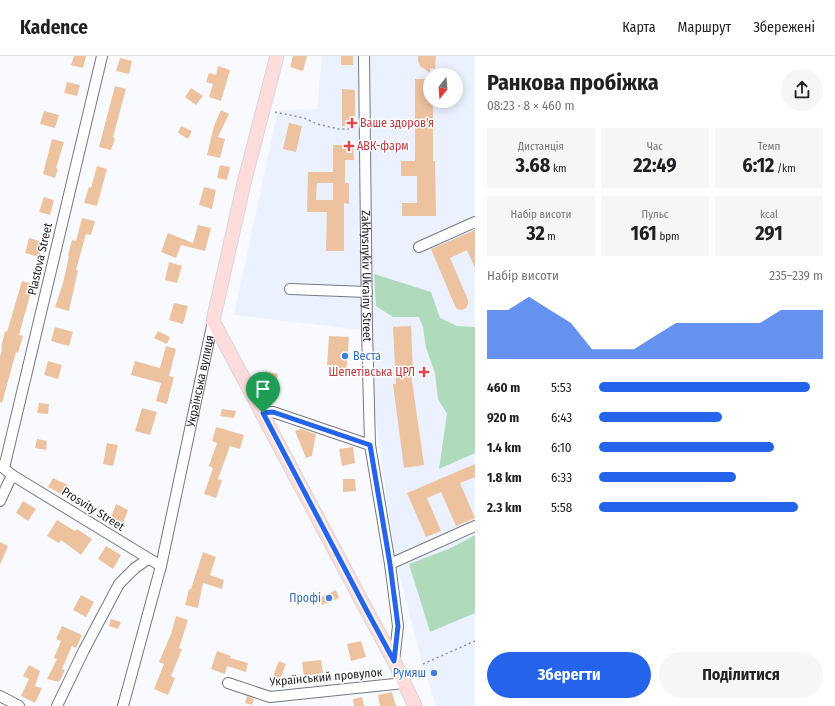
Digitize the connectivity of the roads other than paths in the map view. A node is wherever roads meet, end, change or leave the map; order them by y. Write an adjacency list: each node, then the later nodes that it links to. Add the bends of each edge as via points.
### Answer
1 (102, 56): 11 (street, Plastova Street)
2 (277, 56): 8 (main road, Українська вулиця, via 244,183)
3 (364, 56): 7 (street, Zakhysnykiv Ukrainy Street)
4 (475, 222): 5 (street)
5 (419, 247)
6 (290, 289): 7 (street)
7 (367, 292): 10 (street, Zakhysnykiv Ukrainy Street)
8 (213, 321): 9 (main road); 17 (street, Українська вулиця)
9 (263, 413): 10 (street, via 273,412); 18 (main road)
10 (370, 445): 16 (street, Zakhysnykiv Ukrainy Street)
11 (2, 466): 12 (street, Prosvity Street)
12 (12, 475): 13 (street); 15 (street, Prosvity Street)
13 (0, 501)
14 (475, 526): 16 (street)
15 (148, 559): 17 (street, Prosvity Street); 23 (street, via 119,584)
16 (390, 564): 18 (street, Zakhysnykiv Ukrainy Street, via 398,626)
17 (161, 566): 24 (street, Українська вулиця)
18 (394, 661): 20 (main road)
19 (228, 683): 20 (street, Український провулок, via 270,698)
20 (404, 683): 25 (main road)
21 (0, 696): 22 (street)
22 (19, 706)
23 (57, 706)
24 (123, 706)
25 (415, 706)

